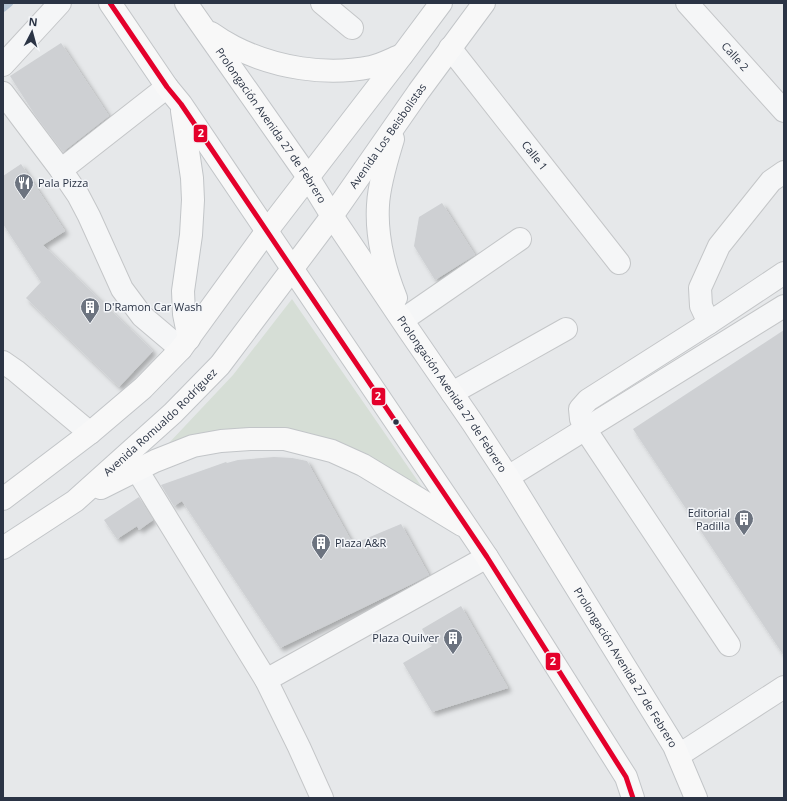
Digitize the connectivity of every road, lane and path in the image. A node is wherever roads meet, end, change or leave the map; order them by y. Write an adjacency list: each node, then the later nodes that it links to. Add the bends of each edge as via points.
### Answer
1 (60, 3): 12 (street)
2 (110, 3): 13 (main road)
3 (186, 3): 9 (main road, Prolongación Avenida 27 de Febrero)
4 (322, 3): 8 (street)
5 (441, 3): 11 (main road)
6 (484, 3): 10 (main road, Avenida Los Beisbolistas)
7 (686, 3): 16 (street, Calle 2)
8 (352, 28)
9 (204, 29): 11 (main road, via 234,47 267,61 301,68 337,70 372,67); 20 (main road, Prolongación Avenida 27 de Febrero)
10 (450, 48): 17 (main road, Avenida Los Beisbolistas); 24 (street, Calle 1)
11 (404, 54): 20 (main road)
12 (3, 65)
13 (167, 87): 15 (main road); 18 (street)
14 (3, 93): 18 (street)
15 (181, 104): 22 (main road); 31 (main road, via 193,200 183,291)
16 (784, 111)
17 (399, 121): 21 (main road, Avenida Los Beisbolistas); 29 (main road, via 386,162 378,204 380,247 391,288)
18 (61, 170): 31 (street, via 89,216 122,289 142,316)
19 (784, 172): 28 (street, via 772,181 719,246 700,288 701,306)
20 (308, 177): 21 (main road, Prolongación Avenida 27 de Febrero); 22 (main road)
21 (332, 216): 25 (main road, Avenida Los Beisbolistas); 29 (main road, Prolongación Avenida 27 de Febrero)
22 (266, 232): 25 (main road); 31 (main road)
23 (520, 239): 29 (street)
24 (619, 263)
25 (292, 269): 39 (main road, Avenida Romualdo Rodríguez, via 220,365 173,413); 40 (main road)
26 (784, 273): 28 (street)
27 (784, 306): 34 (street)
28 (709, 323): 34 (street, via 588,400 580,409)
29 (406, 324): 33 (main road, Prolongación Avenida 27 de Febrero)
30 (566, 329): 33 (street)
31 (185, 344): 35 (main road, via 143,388)
32 (3, 362): 35 (street)
33 (452, 393): 37 (main road, Prolongación Avenida 27 de Febrero)
34 (585, 429): 37 (street); 43 (street)
35 (90, 433): 38 (main road)
36 (137, 470): 39 (main road); 40 (main road, via 194,446 222,441 286,439 332,451 363,465); 44 (street)
37 (508, 477): 46 (main road, Prolongación Avenida 27 de Febrero)
38 (3, 499)
39 (75, 501): 41 (main road, Avenida Romualdo Rodríguez)
40 (468, 529): 42 (main road)
41 (3, 548)
42 (487, 557): 44 (street); 48 (main road, via 626,777)
43 (729, 645)
44 (266, 680): 47 (street)
45 (784, 687): 46 (street)
46 (678, 755): 49 (main road, Prolongación Avenida 27 de Febrero)
47 (322, 798)
48 (634, 798)
49 (696, 798)

